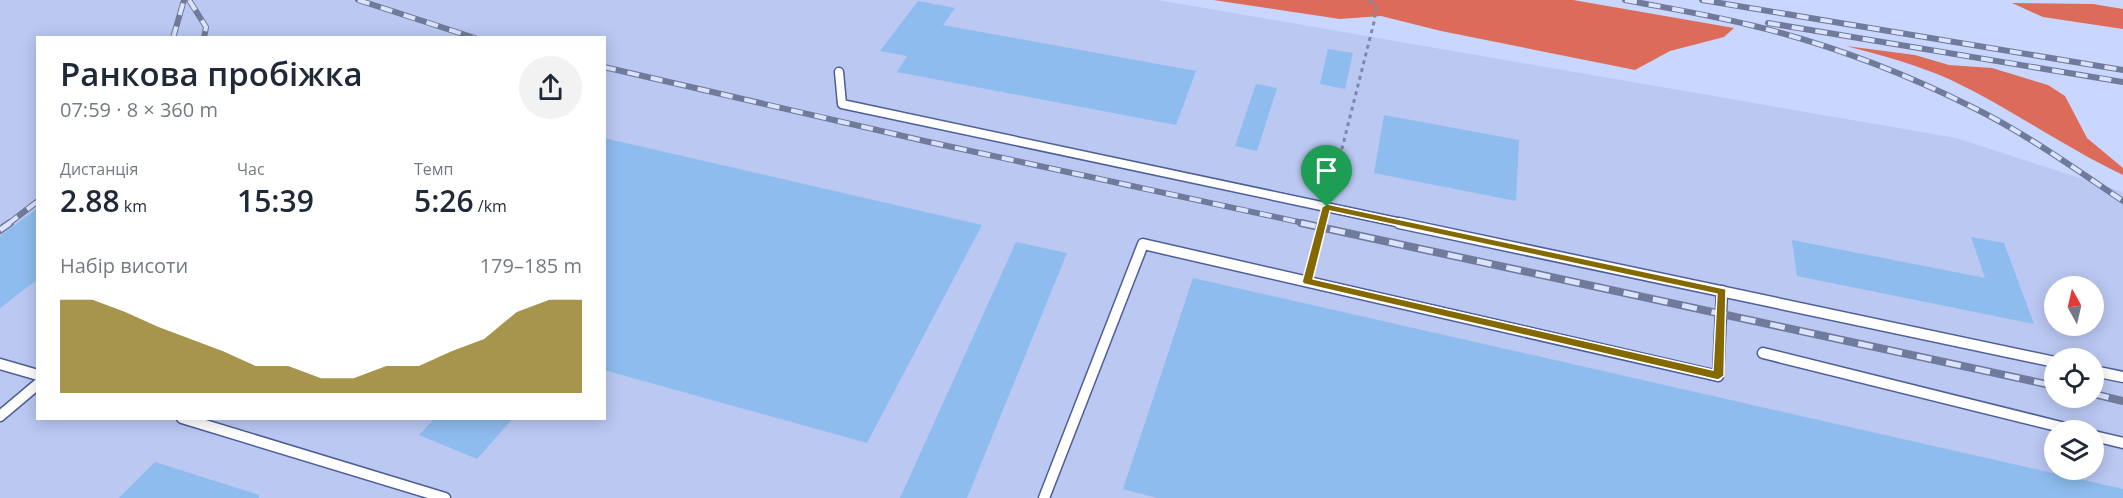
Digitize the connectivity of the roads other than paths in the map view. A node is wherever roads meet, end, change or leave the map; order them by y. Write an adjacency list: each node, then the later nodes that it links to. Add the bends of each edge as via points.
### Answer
1 (839, 72): 2 (lane, via 842,104)
2 (1722, 291): 4 (lane); 16 (lane, via 1718,376 1143,244)
3 (1763, 353): 12 (lane)
4 (2044, 360)
5 (0, 364): 7 (lane)
6 (2104, 372): 8 (lane)
7 (36, 374)
8 (2123, 377)
9 (36, 386): 10 (lane)
10 (0, 416)
11 (189, 420): 15 (lane)
12 (2044, 423)
13 (2104, 438): 14 (lane)
14 (2123, 443)
15 (445, 498)
16 (1044, 498)

